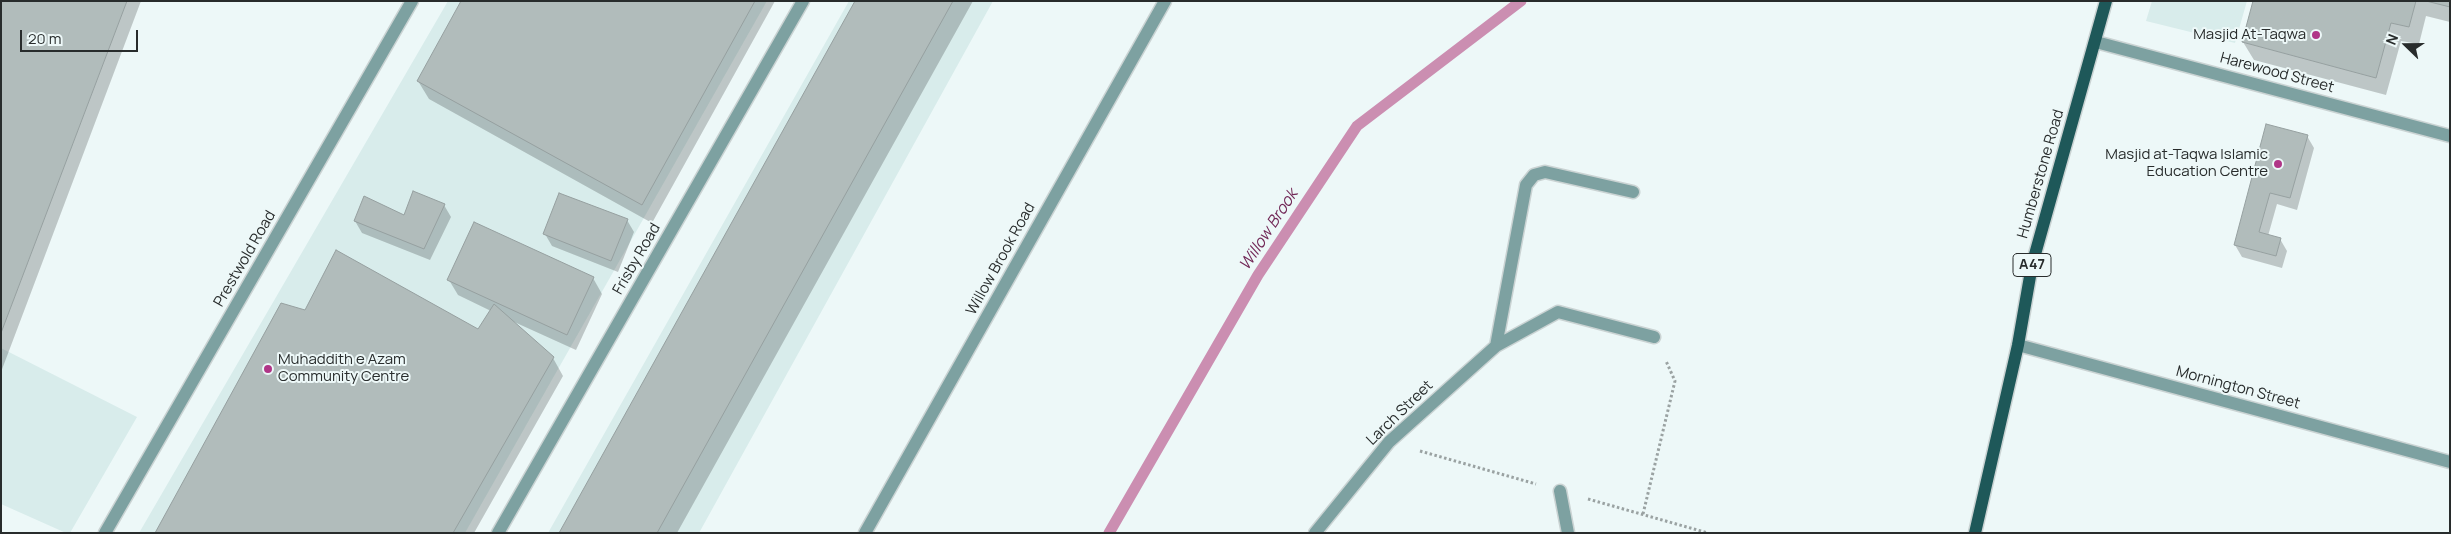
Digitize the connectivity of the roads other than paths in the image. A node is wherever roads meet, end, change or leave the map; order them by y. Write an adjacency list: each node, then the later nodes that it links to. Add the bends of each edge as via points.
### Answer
1 (412, 1): 13 (street, Prestwold Road)
2 (803, 1): 14 (street, Frisby Road)
3 (1165, 1): 15 (street, Willow Brook Road)
4 (2106, 1): 5 (main road, Humberstone Road / A47)
5 (2096, 42): 6 (street, Harewood Street); 9 (main road, Humberstone Road / A47, via 2032,265)
6 (2450, 136)
7 (1633, 192): 10 (street, via 1545,172 1534,175 1526,185)
8 (1654, 337): 10 (street, Larch Street, via 1558,312)
9 (2018, 345): 11 (street, Mornington Street); 18 (main road, Humberstone Road / A47)
10 (1496, 346): 16 (street, Larch Street, via 1389,442)
11 (2450, 462)
12 (1560, 491): 17 (street)
13 (105, 533)
14 (498, 533)
15 (865, 533)
16 (1315, 533)
17 (1568, 533)
18 (1975, 533)

